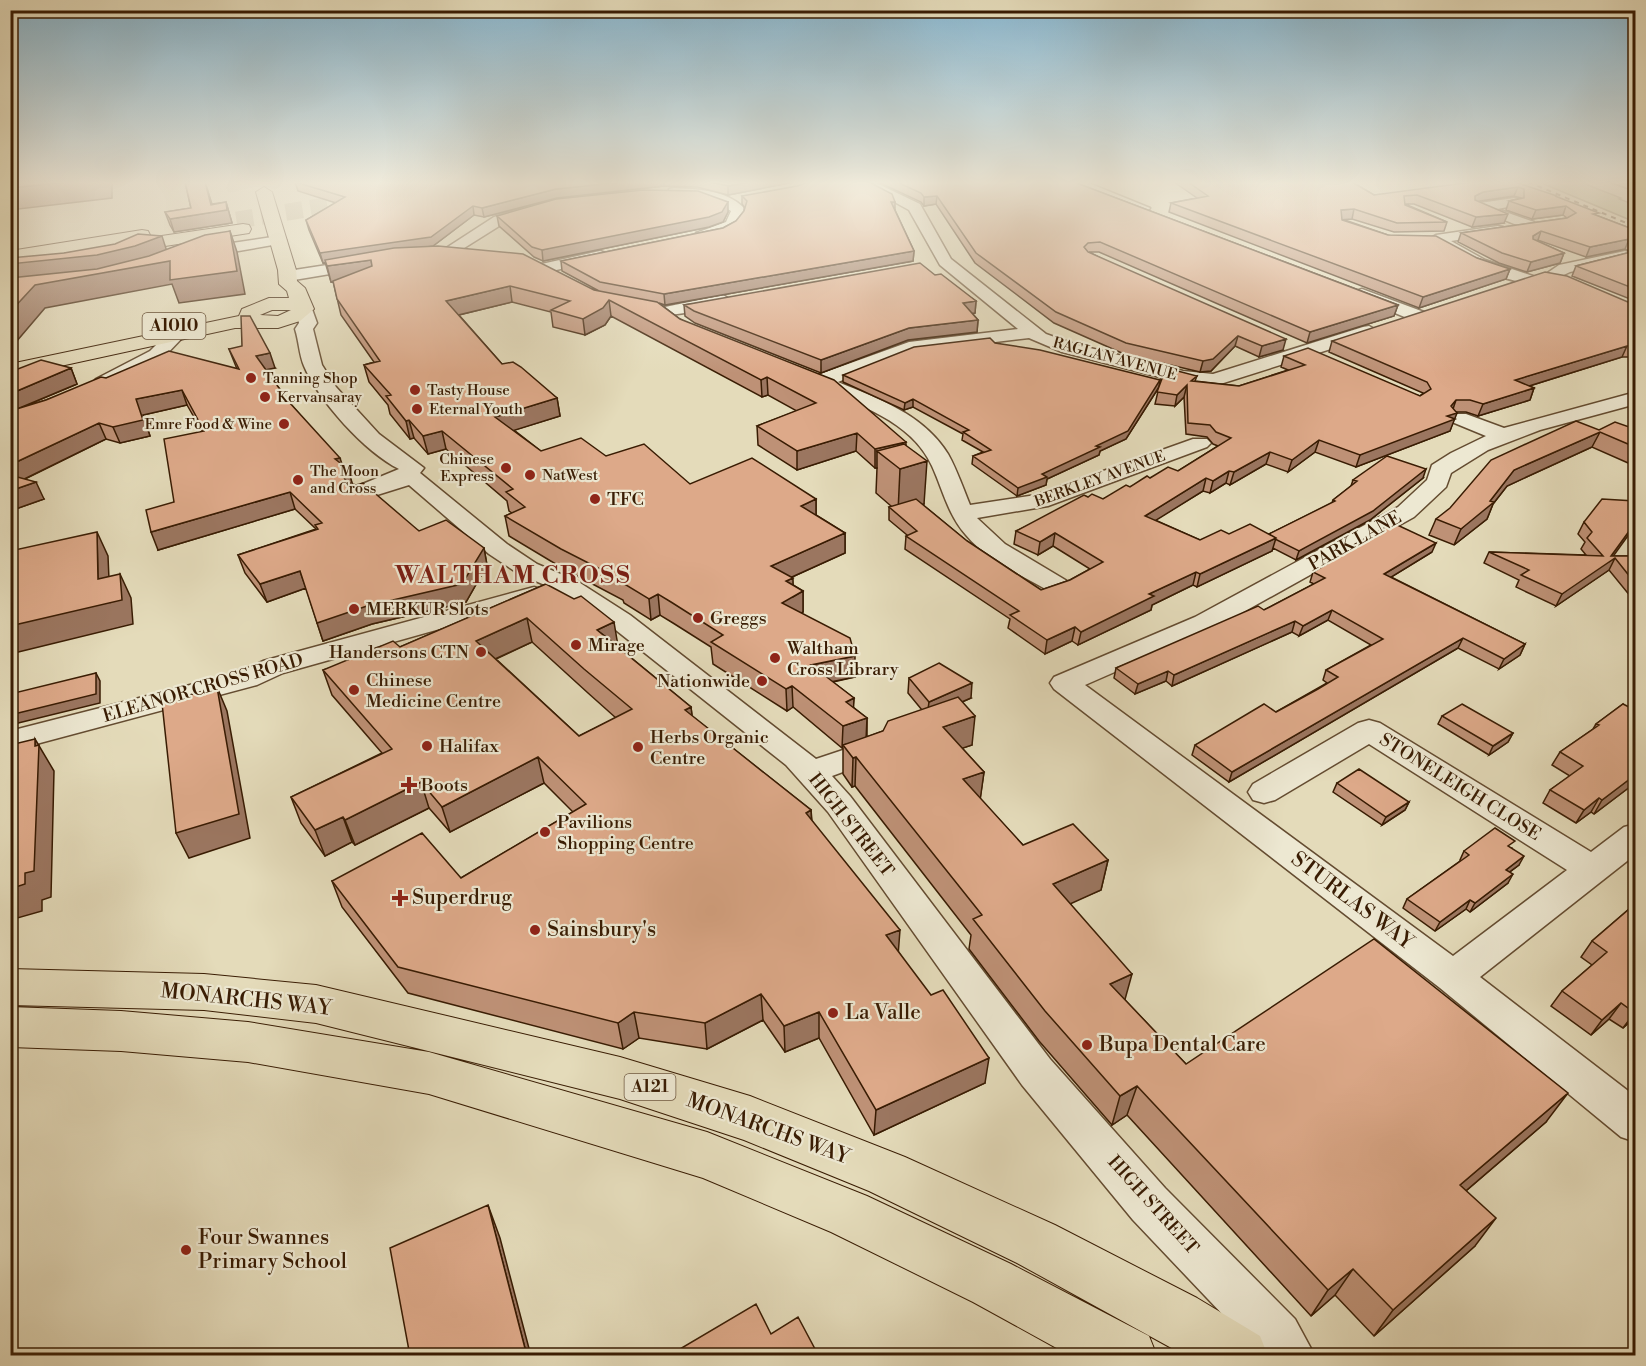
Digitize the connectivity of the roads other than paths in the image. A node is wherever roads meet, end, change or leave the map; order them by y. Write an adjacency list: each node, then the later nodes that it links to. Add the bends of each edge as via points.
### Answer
1 (77, 246): 11 (main road)
2 (138, 246): 16 (main road)
3 (239, 246): 13 (street)
4 (280, 246): 19 (main road, HIGH STREET)
5 (471, 246): 8 (street)
6 (930, 246): 32 (street, RAGLAN AVENUE, via 937,263)
7 (1448, 246): 18 (street, via 1480,263)
8 (441, 252)
9 (615, 253): 21 (street, via 535,265)
10 (1556, 253): 15 (street)
11 (10, 256)
12 (1625, 256): 15 (street)
13 (183, 259)
14 (379, 262): 19 (street)
15 (1582, 263): 17 (street)
16 (10, 266)
17 (1551, 276): 18 (street); 20 (street)
18 (1527, 279): 23 (street)
19 (288, 280): 28 (main road, HIGH STREET, via 296,288); 29 (main road, via 265,300)
20 (1576, 282)
21 (568, 283)
22 (1348, 289): 30 (street)
23 (1500, 290)
24 (739, 297): 27 (street)
25 (610, 302): 27 (street)
26 (1439, 310): 30 (street, RAGLAN AVENUE)
27 (665, 312): 31 (street)
28 (303, 314): 29 (main road, via 292,318); 48 (street, HIGH STREET, via 313,364 328,388 390,457 413,468)
29 (261, 315): 33 (main road, A1010); 37 (main road, A1010, via 223,315)
30 (1418, 316): 36 (street, RAGLAN AVENUE)
31 (688, 329)
32 (1034, 332): 36 (street, RAGLAN AVENUE, via 1068,348 1200,380 1220,378); 50 (street, via 909,347 812,378 887,412 926,439 937,454)
33 (176, 335): 35 (main road, A1010); 38 (street, via 156,355)
34 (1280, 341): 36 (street)
35 (104, 351): 38 (street, via 129,353); 40 (main road, A1010)
36 (1306, 351): 39 (street)
37 (10, 362)
38 (142, 362): 41 (street)
39 (1333, 363)
40 (10, 371)
41 (83, 391)
42 (1635, 398): 43 (street, PARK LANE)
43 (1573, 413): 45 (street); 46 (street, PARK LANE)
44 (1459, 418): 46 (street)
45 (1601, 425)
46 (1505, 436): 53 (street, PARK LANE, via 1446,465 1440,470 1438,482 1406,512 1204,623)
47 (1200, 443): 50 (street, BERKLEY AVENUE, via 1041,501)
48 (406, 476): 49 (street); 51 (street, HIGH STREET, via 417,480 498,549 528,569)
49 (361, 493)
50 (962, 513): 52 (street, via 982,537)
51 (568, 586): 54 (street, ELEANOR CROSS ROAD, via 273,667 247,679); 56 (street, HIGH STREET, via 621,621)
52 (1058, 586)
53 (1064, 683): 60 (street, STURLAS WAY)
54 (10, 741)
55 (870, 751): 56 (street)
56 (810, 772): 66 (street, HIGH STREET, via 839,804 1036,1072 1149,1204 1278,1336)
57 (1264, 792): 59 (street, STONELEIGH CLOSE, via 1369,730)
58 (1635, 836): 59 (street)
59 (1593, 870): 60 (street)
60 (1453, 977): 63 (street, STURLAS WAY)
61 (10, 987): 65 (main road, MONARCHS WAY / A121, via 204,992 316,1004 620,1078 750,1119 887,1174 1036,1244)
62 (10, 1027): 64 (main road, via 248,1042 429,1073 707,1156 849,1214 992,1283)
63 (1635, 1124)
64 (1121, 1353)
65 (1240, 1356)
66 (1291, 1356)

